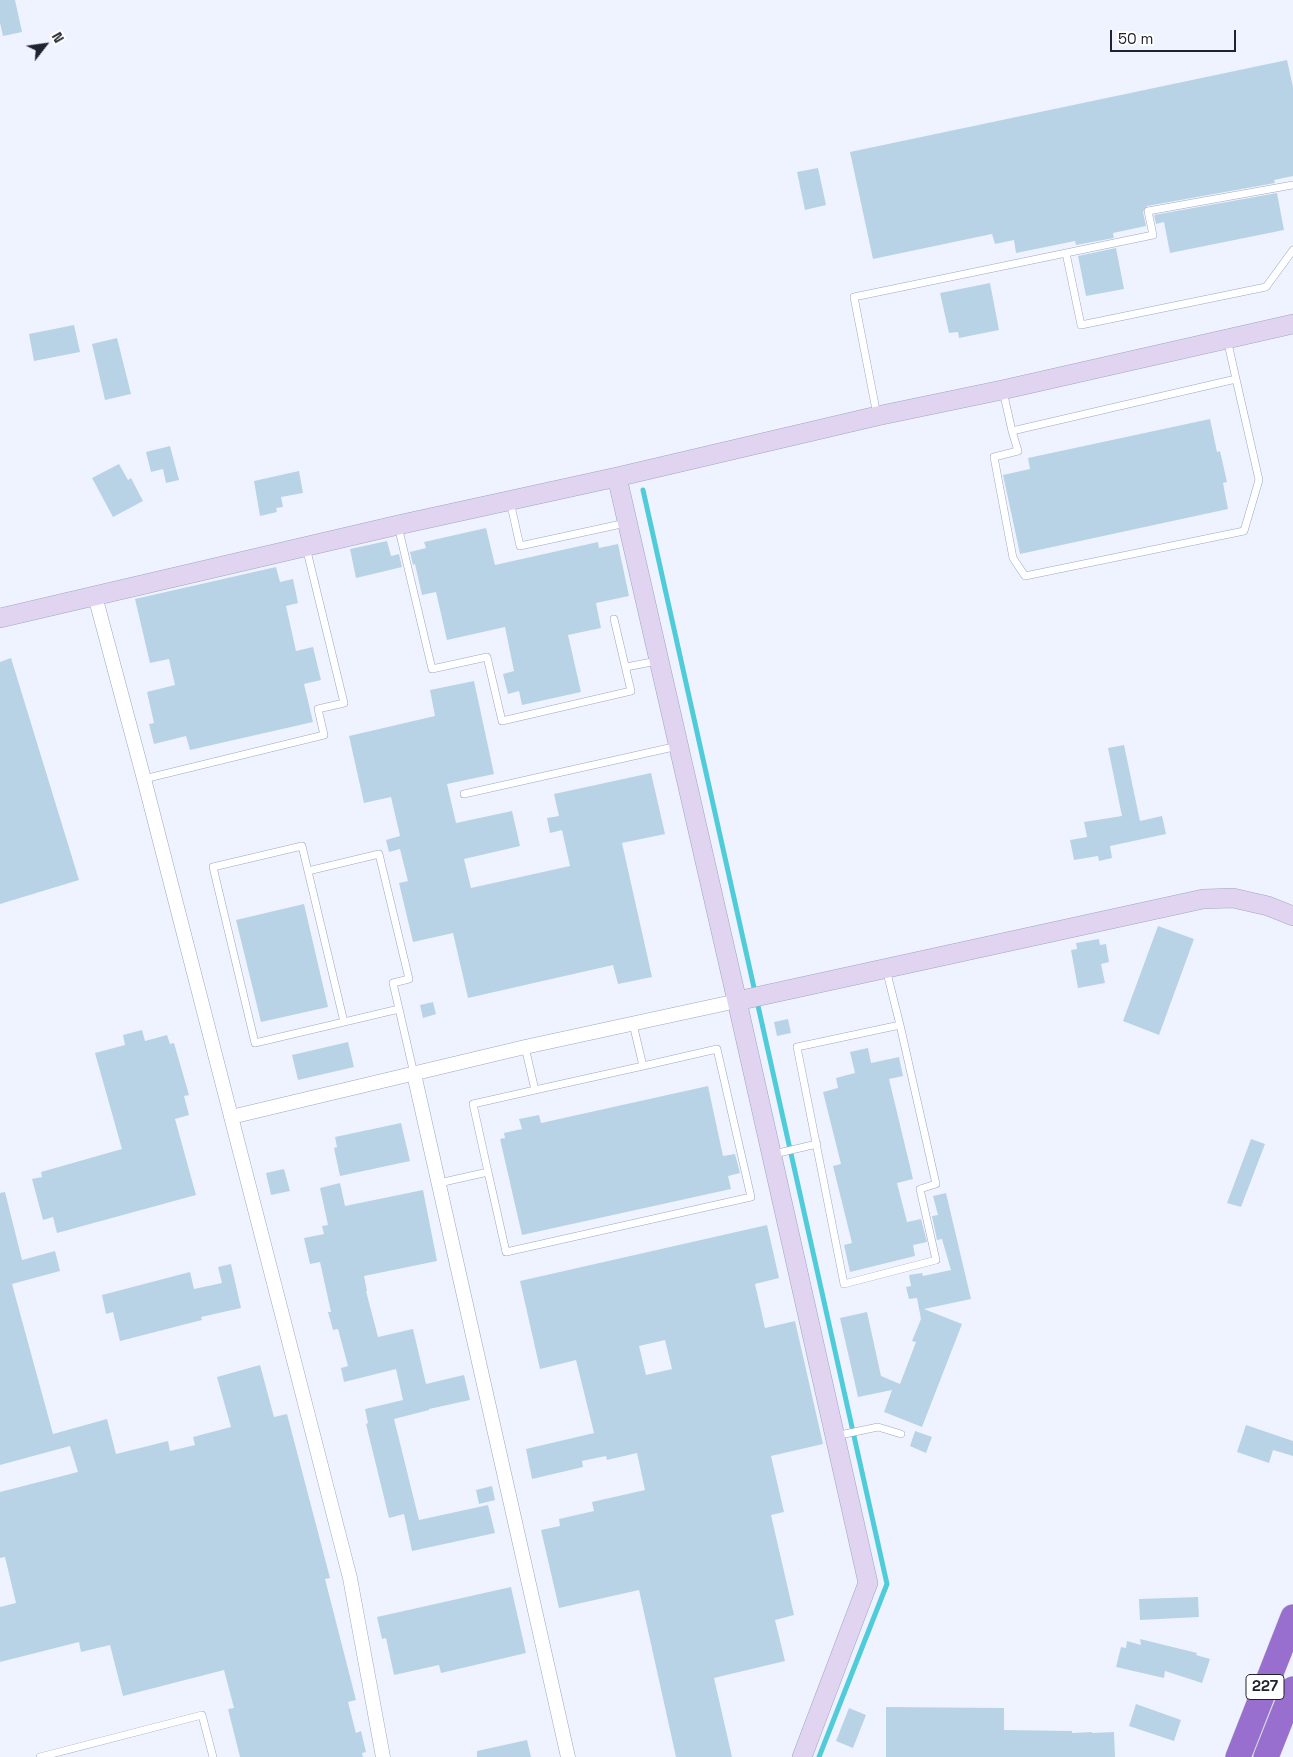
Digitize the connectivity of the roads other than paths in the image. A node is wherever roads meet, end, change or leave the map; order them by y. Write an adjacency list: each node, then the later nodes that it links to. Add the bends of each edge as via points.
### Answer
1 (1293, 185): 3 (lane, via 1148,211 1153,235)
2 (1293, 250): 3 (lane, via 1266,287 1081,325)
3 (1066, 253): 8 (lane, via 854,297)
4 (1293, 324): 5 (street)
5 (1227, 339): 6 (lane); 7 (street)
6 (1236, 379): 9 (lane); 9 (lane, via 1259,480 1244,531 1025,576 1013,558 994,457 1018,451)
7 (1002, 390): 8 (street); 9 (lane)
8 (878, 416): 10 (street)
9 (1012, 431)
10 (617, 477): 11 (street); 12 (street)
11 (510, 501): 12 (lane, via 520,546); 13 (street)
12 (627, 523): 18 (street)
13 (398, 525): 14 (street); 19 (lane, via 432,670 487,657 502,721 631,691)
14 (306, 547): 15 (street); 21 (lane, via 344,703 318,709 324,735)
15 (95, 596): 16 (street); 21 (street)
16 (0, 618)
17 (614, 619): 19 (lane)
18 (658, 660): 19 (lane); 20 (street)
19 (626, 667)
20 (678, 746): 22 (lane); 26 (street)
21 (144, 779): 35 (street)
22 (464, 794)
23 (308, 871): 27 (lane, via 379,854 409,979 393,983); 28 (lane); 28 (lane, via 302,846 213,868 255,1043)
24 (1293, 916): 25 (street, via 1233,898 1203,898)
25 (886, 968): 26 (street); 30 (lane)
26 (749, 999): 29 (street); 37 (street)
27 (399, 1009): 28 (lane); 33 (lane)
28 (344, 1022)
29 (633, 1024): 31 (street); 32 (lane)
30 (900, 1024): 36 (lane, via 798,1047); 36 (lane, via 936,1184 920,1189 936,1260 844,1284)
31 (525, 1047): 33 (street); 34 (lane)
32 (643, 1066): 34 (lane); 38 (lane, via 717,1049 751,1197 506,1252)
33 (414, 1074): 35 (street); 39 (street)
34 (535, 1090): 38 (lane, via 473,1104)
35 (231, 1116): 46 (street, via 350,1578)
36 (817, 1144): 37 (lane)
37 (777, 1154): 41 (street)
38 (488, 1172): 39 (lane)
39 (439, 1183): 47 (street)
40 (901, 1434): 41 (lane, via 878,1427)
41 (840, 1435): 48 (street, via 868,1583)
42 (1293, 1617): 49 (highway, 227)
43 (1293, 1689): 50 (highway, 227)
44 (40, 1757): 45 (lane, via 202,1715)
45 (213, 1757)
46 (383, 1757)
47 (568, 1757)
48 (802, 1757)
49 (1238, 1757)
50 (1266, 1757)

